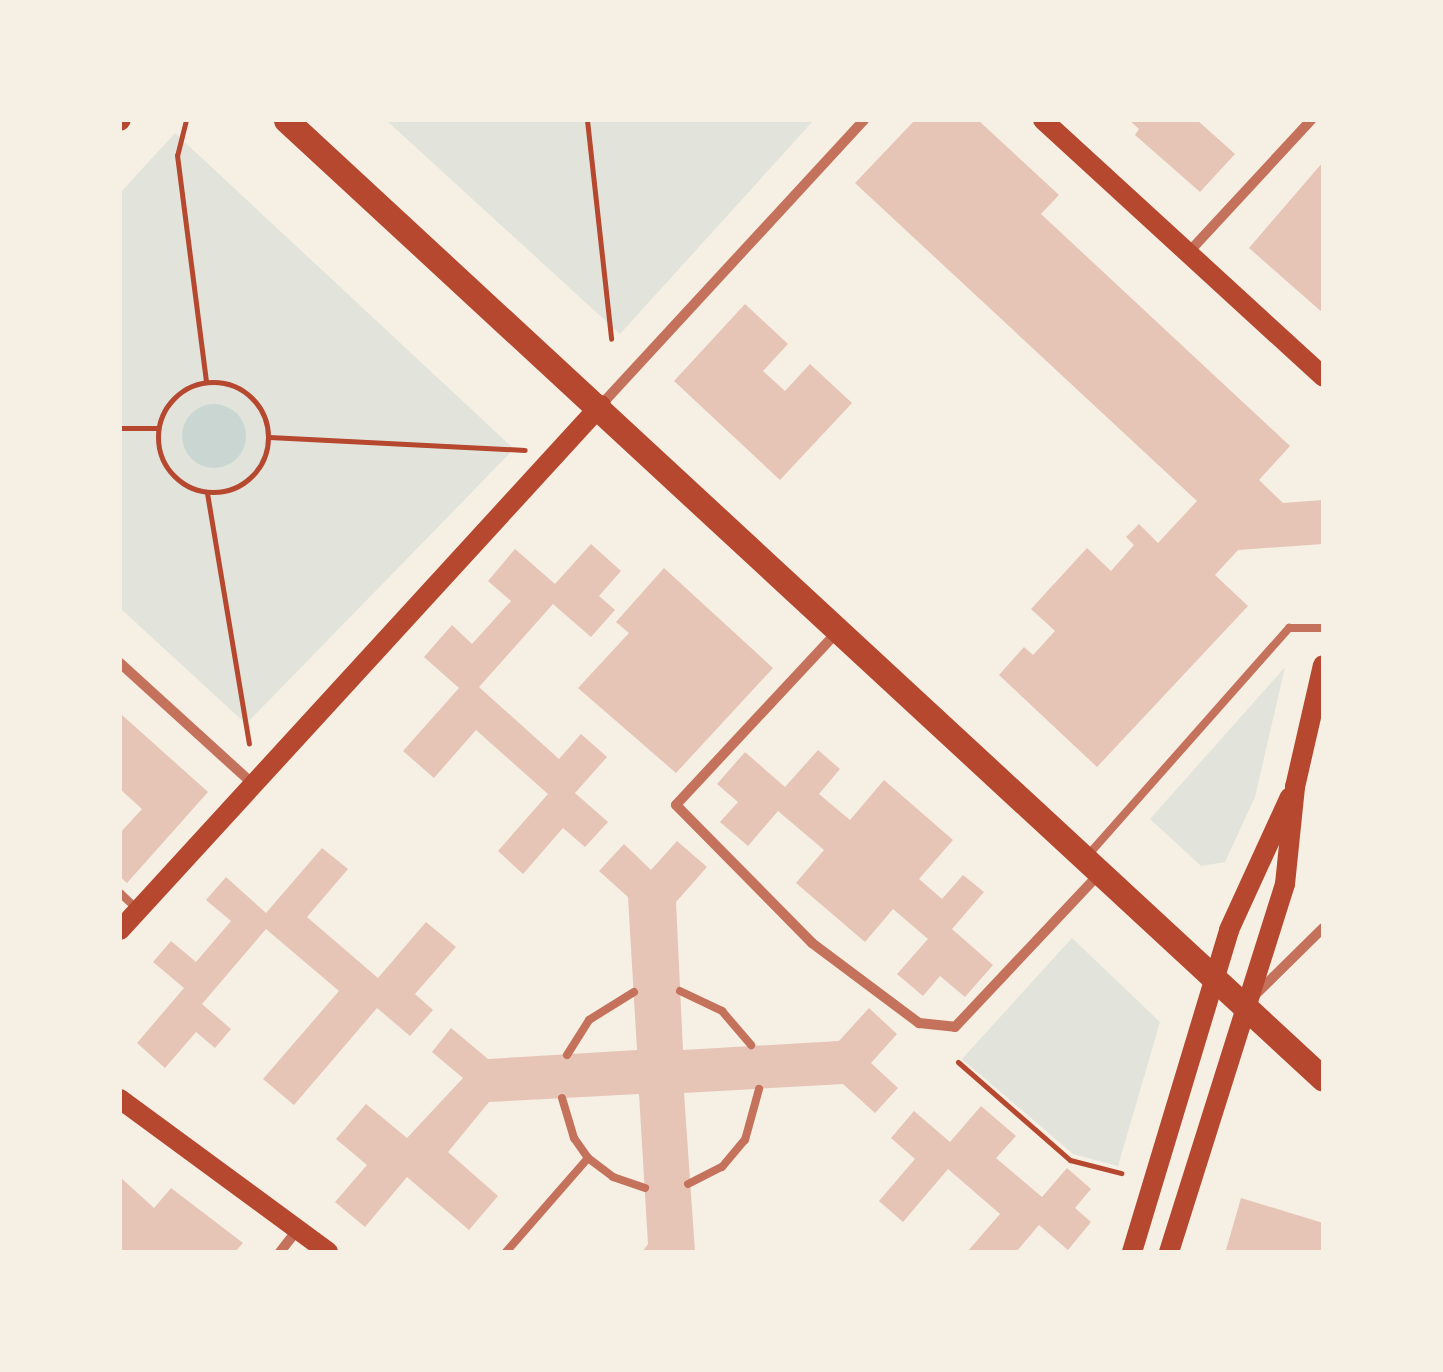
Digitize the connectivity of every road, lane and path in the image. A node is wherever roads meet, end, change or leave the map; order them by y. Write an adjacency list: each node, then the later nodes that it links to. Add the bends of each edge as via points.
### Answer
1 (186, 120): 10 (path, via 177,155)
2 (286, 120): 11 (main road)
3 (588, 120): 8 (path)
4 (864, 120): 11 (street)
5 (1043, 120): 7 (main road)
6 (1312, 120): 7 (street)
7 (1188, 254): 9 (main road)
8 (611, 339)
9 (1323, 377)
10 (206, 382): 13 (path, via 172,399); 14 (path, via 248,394)
11 (601, 406): 17 (main road); 22 (main road)
12 (120, 428): 13 (path)
13 (158, 428): 16 (path, via 168,471)
14 (269, 437): 15 (path); 16 (path, via 256,473 242,486)
15 (525, 450)
16 (207, 493): 21 (path)
17 (841, 628): 24 (main road); 24 (street, via 676,805 812,944 919,1023 954,1027)
18 (1323, 628): 24 (lane, via 1289,628)
19 (120, 664): 22 (street)
20 (1323, 665): 23 (main road)
21 (249, 744)
22 (253, 784): 26 (main road)
23 (1295, 786): 29 (main road, via 1236,910); 32 (main road, via 1288,872)
24 (1095, 863): 29 (main road)
25 (120, 893): 26 (lane)
26 (138, 909): 28 (main road)
27 (1323, 928): 32 (street)
28 (120, 930)
29 (1215, 976): 32 (main road); 48 (main road)
30 (680, 991): 33 (lane, via 722,1011)
31 (634, 992): 34 (lane, via 588,1020)
32 (1245, 1004): 36 (main road); 49 (main road)
33 (752, 1045)
34 (566, 1054)
35 (958, 1062): 41 (path, via 1070,1160)
36 (1323, 1079)
37 (760, 1088): 42 (lane, via 745,1140 722,1166)
38 (562, 1098): 40 (lane)
39 (120, 1099): 44 (main road)
40 (588, 1158): 43 (lane); 47 (lane)
41 (1121, 1173)
42 (688, 1184)
43 (645, 1188)
44 (298, 1229): 45 (street); 46 (main road)
45 (280, 1252)
46 (328, 1252)
47 (506, 1252)
48 (1132, 1252)
49 (1169, 1252)

